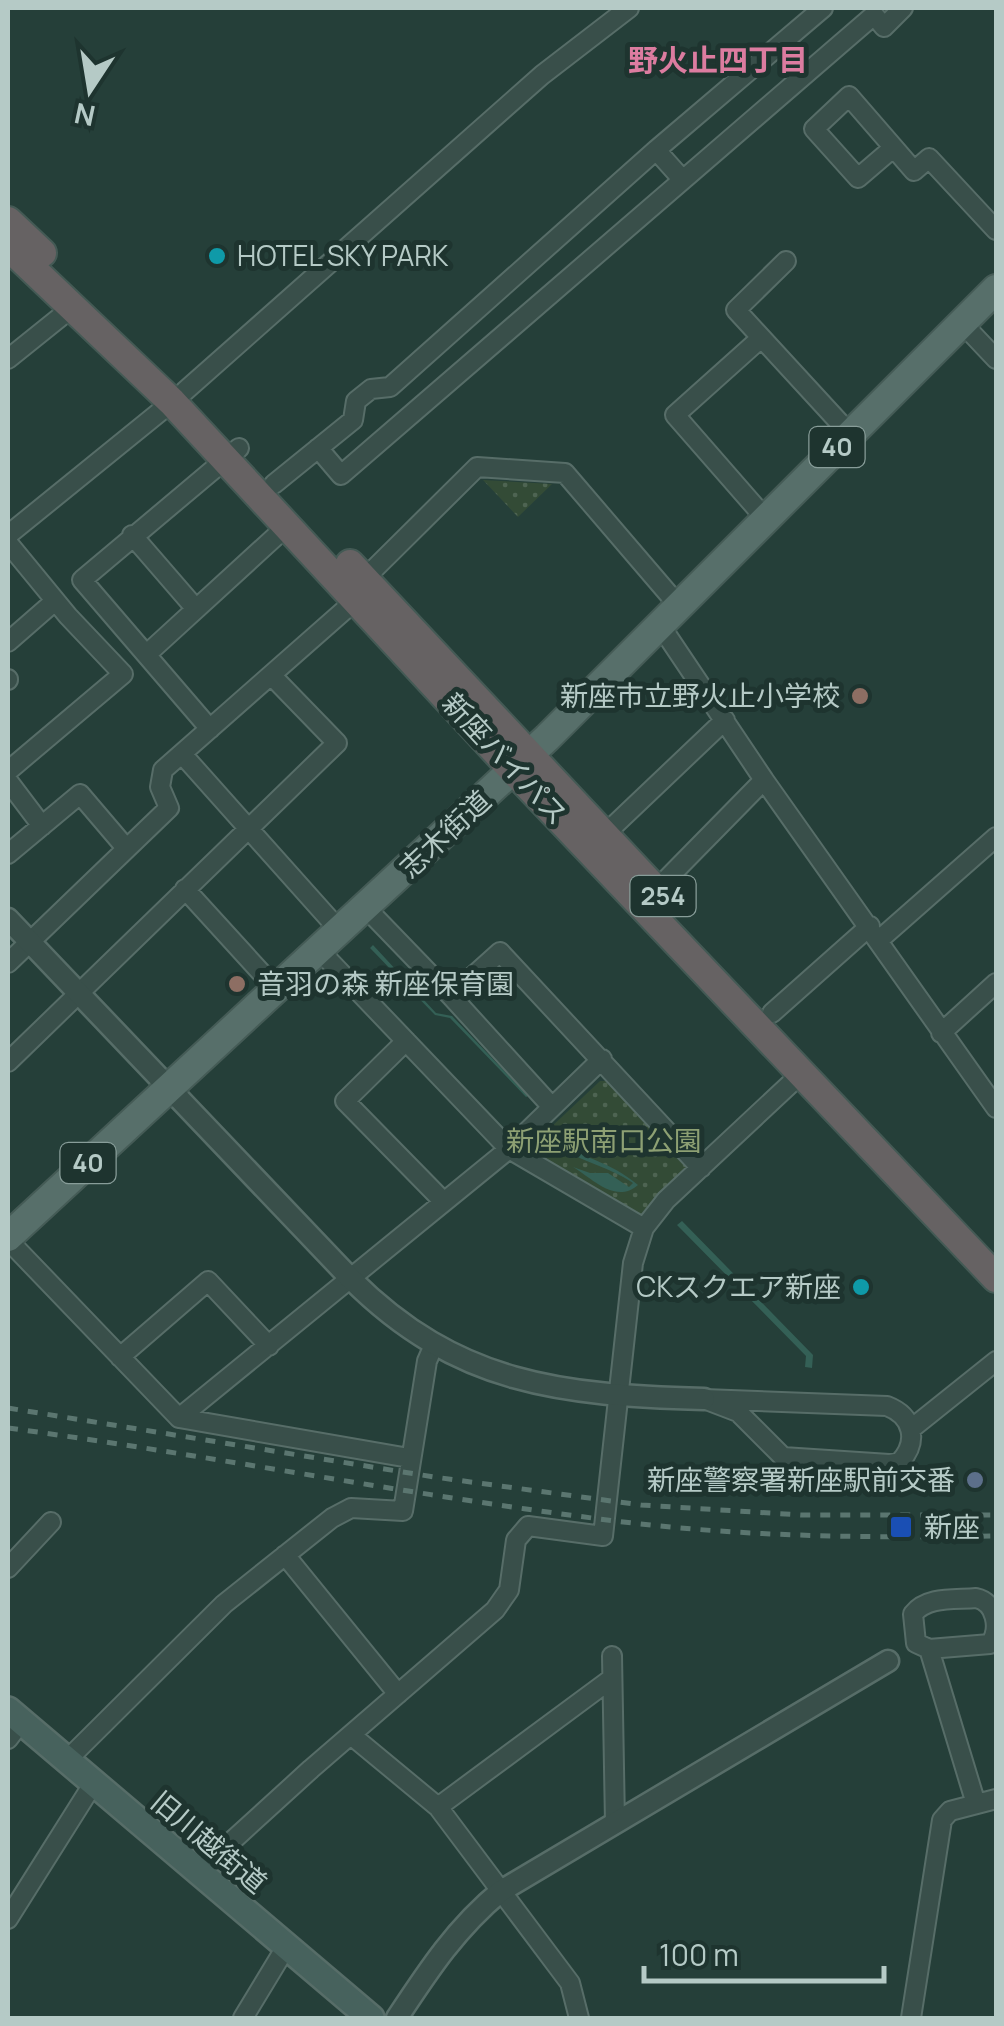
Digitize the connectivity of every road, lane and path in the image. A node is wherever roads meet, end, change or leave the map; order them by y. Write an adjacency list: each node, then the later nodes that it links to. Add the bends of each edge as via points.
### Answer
1 (629, 8): 17 (street, via 542,76)
2 (824, 8): 5 (street)
3 (902, 8): 6 (street, via 884,27 874,15)
4 (893, 148): 4 (street, via 849,96 814,129 858,178); 8 (street, via 914,171 928,158)
5 (656, 150): 6 (street); 19 (street, via 390,387 371,389 356,401 353,420)
6 (682, 178): 19 (street, via 341,475)
7 (8, 220): 17 (highway, 新座バイパス / 254)
8 (996, 230)
9 (8, 246): 12 (highway, 新座バイパス / 254)
10 (786, 261): 14 (street, via 736,310)
11 (996, 289): 13 (main road, 志木街道 / 40)
12 (74, 306): 16 (street); 17 (highway, 新座バイパス / 254)
13 (962, 323): 15 (street); 18 (main road, 志木街道 / 40)
14 (761, 338): 18 (street); 22 (street, via 675,415)
15 (996, 358)
16 (8, 360)
17 (178, 397): 20 (highway, 新座バイパス / 254); 25 (street)
18 (850, 434): 22 (main road, 志木街道 / 40)
19 (318, 448): 21 (street)
20 (232, 454): 21 (highway, 新座バイパス / 254); 23 (highway, 新座バイパス / 254); 24 (street)
21 (274, 484): 27 (highway, 新座バイパス / 254)
22 (765, 518): 30 (main road, 志木街道 / 40)
23 (288, 525): 27 (highway, 新座バイパス / 254); 29 (street)
24 (132, 535): 29 (street); 32 (street, via 82,580)
25 (8, 536)
26 (8, 543): 28 (street)
27 (359, 590): 30 (street, via 476,467 565,473); 33 (street); 37 (highway, 新座バイパス / 254)
28 (54, 600): 31 (street); 38 (street, via 123,674)
29 (196, 609): 32 (street)
30 (669, 615): 34 (street); 37 (main road, 志木街道 / 40)
31 (8, 642)
32 (147, 654): 35 (street)
33 (272, 676): 35 (street); 42 (street, via 337,743)
34 (725, 720): 39 (street); 43 (street)
35 (210, 730): 36 (street)
36 (182, 754): 42 (street); 45 (street, via 163,770 160,788 169,808)
37 (521, 762): 43 (highway, 新座バイパス / 254); 49 (main road, 志木街道 / 40); 64 (highway, 新座バイパス / 254)
38 (8, 771)
39 (764, 780): 48 (street); 51 (street)
40 (8, 781): 41 (street)
41 (42, 826): 45 (street, via 80,794); 46 (street)
42 (248, 829): 47 (street); 52 (street)
43 (604, 835): 48 (highway, 新座バイパス / 254)
44 (996, 836): 51 (street)
45 (126, 848): 53 (street)
46 (8, 854)
47 (185, 889): 56 (street); 57 (street)
48 (656, 890): 59 (highway, 新座バイパス / 254)
49 (366, 908): 52 (main road, 志木街道 / 40); 58 (street)
50 (8, 919): 53 (street)
51 (875, 934): 59 (street); 60 (street)
52 (330, 940): 56 (main road, 志木街道 / 40); 61 (street)
53 (30, 942): 54 (street); 57 (street)
54 (8, 962)
55 (996, 983): 60 (street)
56 (277, 990): 65 (main road, 志木街道 / 40)
57 (78, 992): 63 (street); 65 (street)
58 (451, 996): 62 (street, via 500,952); 67 (street)
59 (772, 1013): 73 (highway, 新座バイパス / 254)
60 (941, 1033): 66 (street)
61 (406, 1040): 68 (street); 70 (street, via 345,1100)
62 (602, 1060): 67 (street); 69 (street)
63 (8, 1062)
64 (804, 1072): 69 (street); 74 (highway, 新座バイパス / 254)
65 (169, 1089): 72 (main road, 志木街道 / 40); 75 (street)
66 (993, 1097)
67 (552, 1107): 68 (street)
68 (509, 1150): 70 (street); 71 (street)
69 (701, 1168): 71 (street)
70 (444, 1200): 75 (street)
71 (644, 1228): 80 (street, via 633,1264)
72 (8, 1238): 78 (street)
73 (996, 1251)
74 (996, 1278)
75 (351, 1279): 76 (street); 77 (street)
76 (434, 1344): 80 (street, via 526,1382); 86 (street)
77 (269, 1346): 78 (street, via 208,1281); 83 (street)
78 (120, 1357): 83 (street)
79 (996, 1361): 84 (street)
80 (618, 1396): 81 (street); 94 (street, via 603,1536 528,1526 516,1540 509,1590 496,1610)
81 (704, 1399): 82 (street); 85 (street, via 738,1412)
82 (782, 1404): 84 (street, via 887,1406); 85 (street, via 768,1416)
83 (179, 1418): 86 (street)
84 (911, 1429): 85 (street, via 908,1454 889,1464 794,1460 774,1452)
85 (763, 1436)
86 (409, 1458): 88 (street, via 403,1511 351,1508)
87 (52, 1522): 89 (street)
88 (285, 1555): 94 (street); 97 (street, via 224,1604)
89 (8, 1568)
90 (929, 1649): 90 (street, via 916,1642 917,1608 976,1598 992,1606 990,1644); 100 (street)
91 (612, 1656): 93 (street)
92 (894, 1659): 102 (street)
93 (611, 1679): 101 (street); 102 (street)
94 (398, 1694): 96 (street)
95 (12, 1724): 97 (main road, 旧川越街道)
96 (351, 1735): 101 (street); 103 (street)
97 (67, 1760): 98 (main road, 旧川越街道)
98 (94, 1784): 103 (main road, 旧川越街道); 105 (street)
99 (996, 1800): 100 (street)
100 (976, 1804): 111 (street, via 950,1810 942,1820)
101 (438, 1806): 104 (street)
102 (615, 1823): 104 (street)
103 (199, 1872): 106 (main road, 旧川越街道)
104 (500, 1892): 109 (street, via 451,1938); 110 (street, via 570,1983)
105 (8, 1919)
106 (286, 1946): 107 (street); 108 (main road, 旧川越街道)
107 (243, 2018)
108 (372, 2018)
109 (397, 2018)
110 (578, 2018)
111 (910, 2018)

